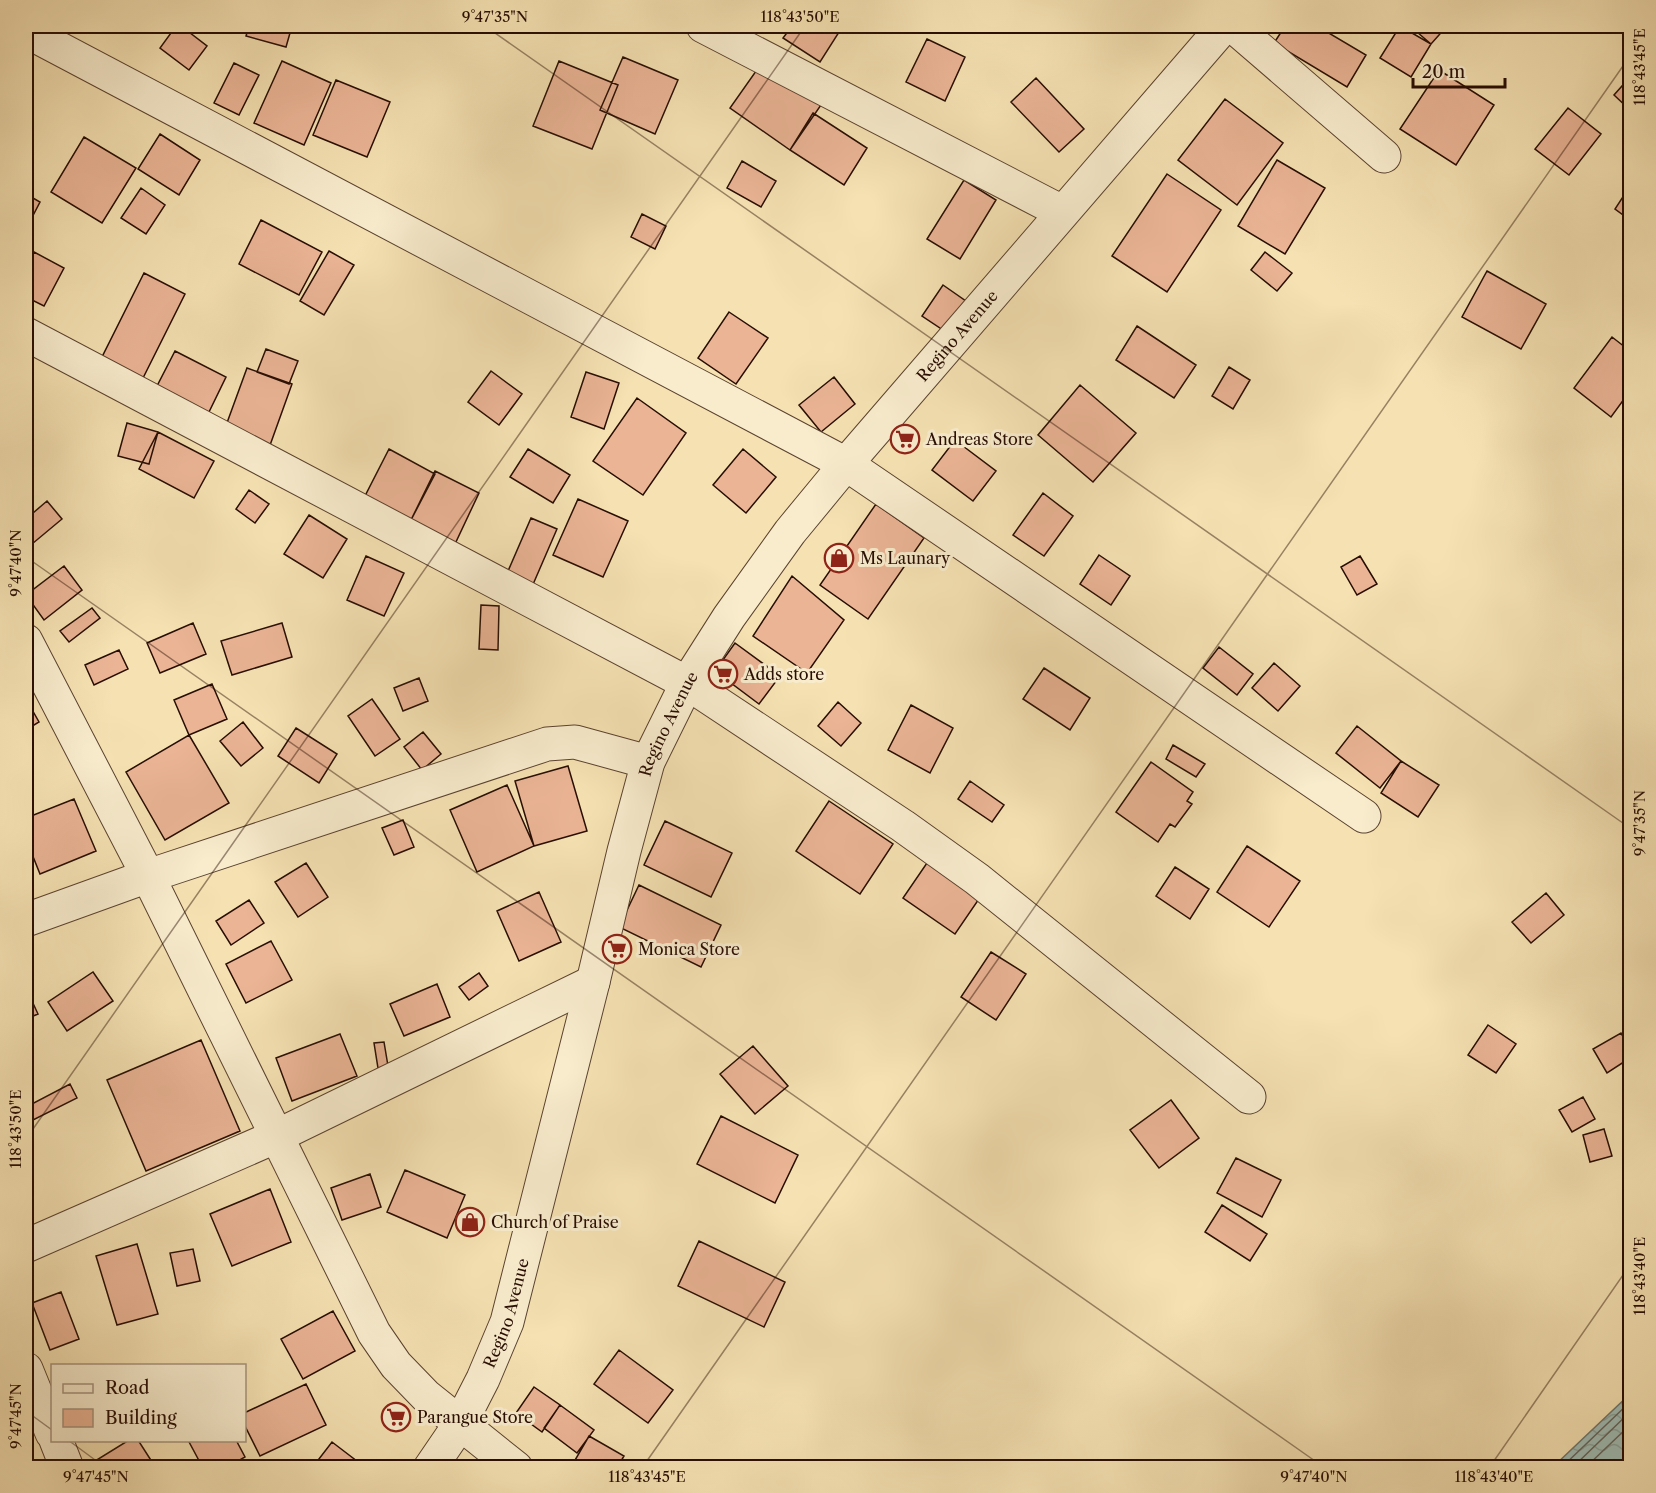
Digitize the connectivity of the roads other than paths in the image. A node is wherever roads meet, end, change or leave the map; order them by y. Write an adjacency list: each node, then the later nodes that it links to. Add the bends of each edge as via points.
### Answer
1 (703, 26): 6 (street)
2 (1224, 26): 6 (street, Regino Avenue)
3 (1233, 26): 5 (street)
4 (26, 31): 8 (street)
5 (1384, 156)
6 (1062, 212): 8 (street, Regino Avenue)
7 (26, 334): 10 (street)
8 (846, 464): 10 (street, Regino Avenue, via 790,532); 12 (street)
9 (26, 641): 13 (street)
10 (687, 683): 11 (street, Regino Avenue); 16 (street, via 977,879)
11 (648, 762): 13 (street, via 575,742 547,744); 15 (street, Regino Avenue)
12 (1364, 816)
13 (148, 876): 14 (street); 17 (street)
14 (26, 920)
15 (593, 982): 17 (street); 20 (street, Regino Avenue, via 507,1322)
16 (1249, 1098)
17 (277, 1136): 18 (street); 20 (street, via 374,1333 396,1365)
18 (26, 1246)
19 (26, 1369): 21 (street)
20 (460, 1424): 24 (street, Regino Avenue); 25 (street)
21 (51, 1431)
22 (57, 1442): 23 (street)
23 (67, 1467)
24 (430, 1467)
25 (516, 1467)

